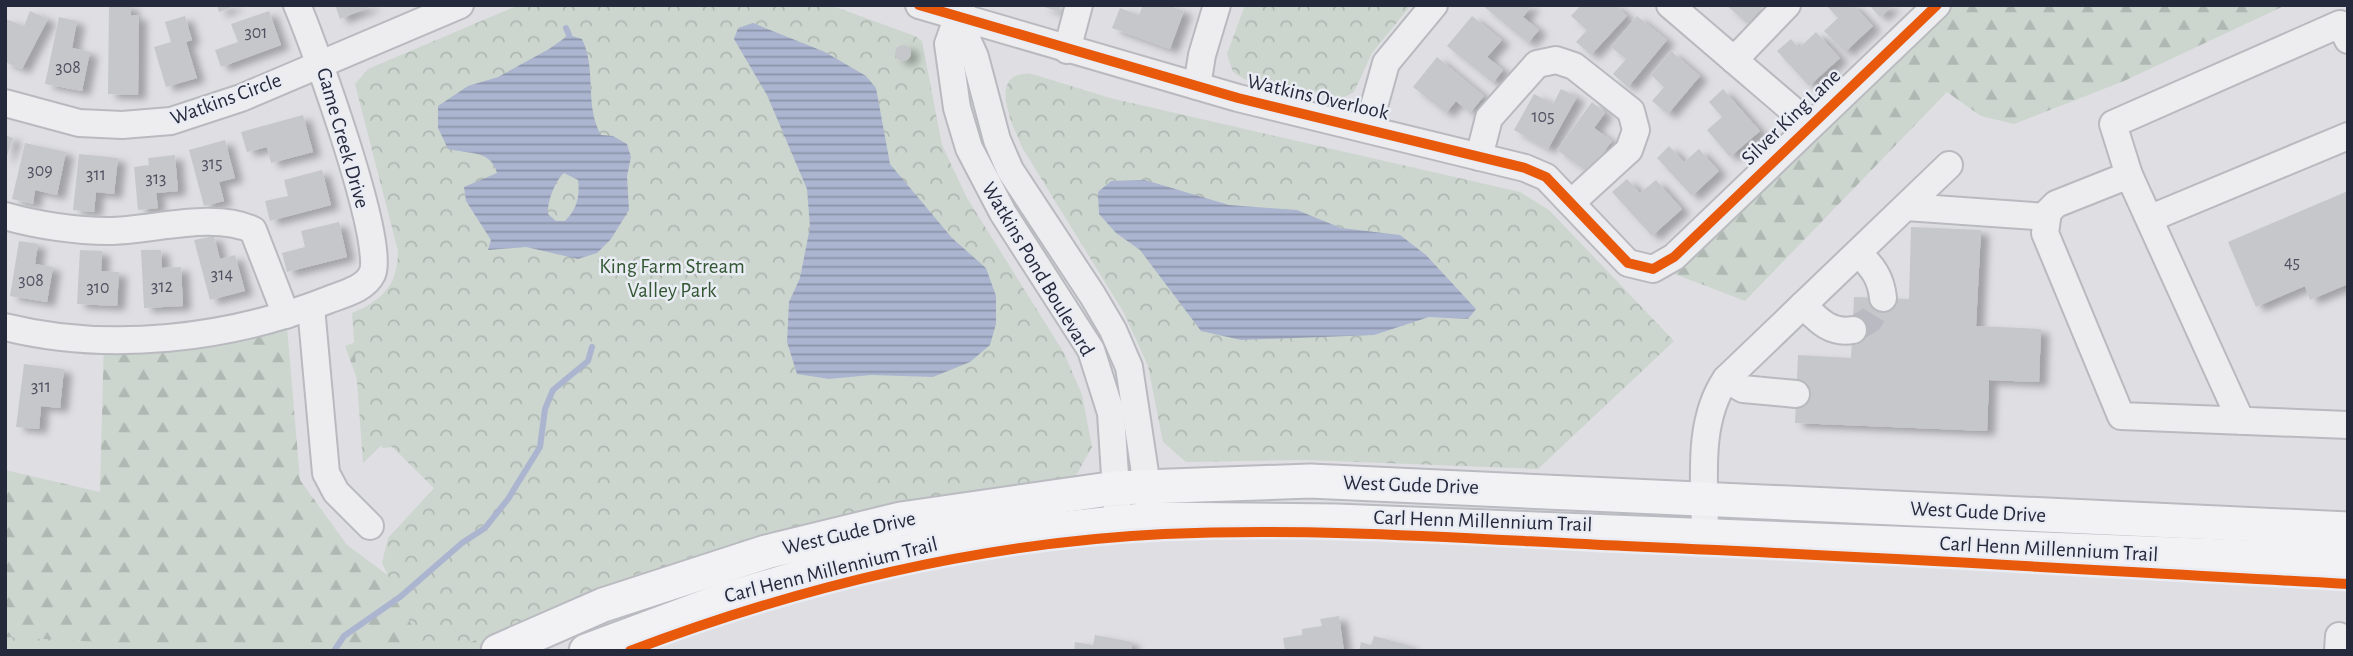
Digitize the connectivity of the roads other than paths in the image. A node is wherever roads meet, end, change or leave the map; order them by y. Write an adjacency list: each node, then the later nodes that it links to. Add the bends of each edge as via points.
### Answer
1 (297, 5): 15 (street, Game Creek Drive)
2 (460, 5): 10 (street)
3 (919, 5): 11 (street, Watkins Overlook)
4 (1079, 5): 13 (street)
5 (1217, 5): 16 (street)
6 (1434, 5): 19 (street, via 1386,63)
7 (1670, 5): 14 (street)
8 (1787, 5): 14 (street)
9 (1937, 5): 18 (street, Silver King Lane)
10 (426, 12): 15 (street)
11 (960, 12): 13 (street, Watkins Overlook); 40 (street, Watkins Pond Boulevard, via 1010,170 1093,296 1129,367); 40 (street, Watkins Pond Boulevard, via 948,44 968,148 1091,350)
12 (2348, 40): 23 (street, via 2340,24 2113,124)
13 (1067, 50): 16 (street, Watkins Overlook)
14 (1734, 60): 18 (street)
15 (321, 63): 17 (street, Watkins Circle, via 241,98 171,121 79,123); 33 (street, Game Creek Drive, via 375,258 373,274 357,288)
16 (1197, 86): 19 (street, Watkins Overlook)
17 (5, 103)
18 (1810, 125): 30 (street, Silver King Lane)
19 (1368, 128): 21 (street, Watkins Overlook)
20 (2348, 136): 28 (street)
21 (1479, 157): 24 (street, Watkins Overlook, via 1546,177); 24 (street, via 1489,118 1537,64 1556,60 1574,66 1631,111 1636,130 1629,150)
22 (1949, 165): 25 (street)
23 (2129, 175): 27 (street, via 2056,204); 28 (street)
24 (1571, 203): 30 (street, Watkins Overlook, via 1628,264 1653,269)
25 (1906, 207): 27 (street); 29 (street)
26 (5, 216): 33 (street, via 106,231 239,223 253,230)
27 (2046, 217): 38 (street, via 2045,233 2121,416)
28 (2151, 218): 38 (street)
29 (1858, 253): 31 (street, via 1882,282); 32 (street)
30 (1674, 257)
31 (1883, 298)
32 (1803, 305): 35 (street, via 1825,326 1841,332); 36 (street)
33 (298, 311): 34 (street, via 202,335 104,340); 44 (street, via 326,473 336,492)
34 (5, 327)
35 (1853, 330)
36 (1726, 379): 37 (street, via 1742,389); 41 (street, via 1709,411)
37 (1796, 394)
38 (2241, 421): 39 (street)
39 (2348, 425)
40 (1132, 486): 41 (main road, West Gude Drive, via 1310,481); 42 (street, Watkins Pond Boulevard); 43 (street, Watkins Pond Boulevard); 48 (main road, West Gude Drive, via 901,519 766,552 603,605)
41 (1705, 499): 45 (main road, West Gude Drive); 46 (street)
42 (1152, 519): 43 (main road, West Gude Drive); 46 (main road, West Gude Drive, via 1336,521)
43 (1118, 523): 49 (main road, West Gude Drive, via 972,538 844,564 723,600)
44 (370, 526)
45 (2348, 529)
46 (1705, 536): 47 (main road, West Gude Drive)
47 (2348, 561)
48 (498, 651)
49 (586, 651)

